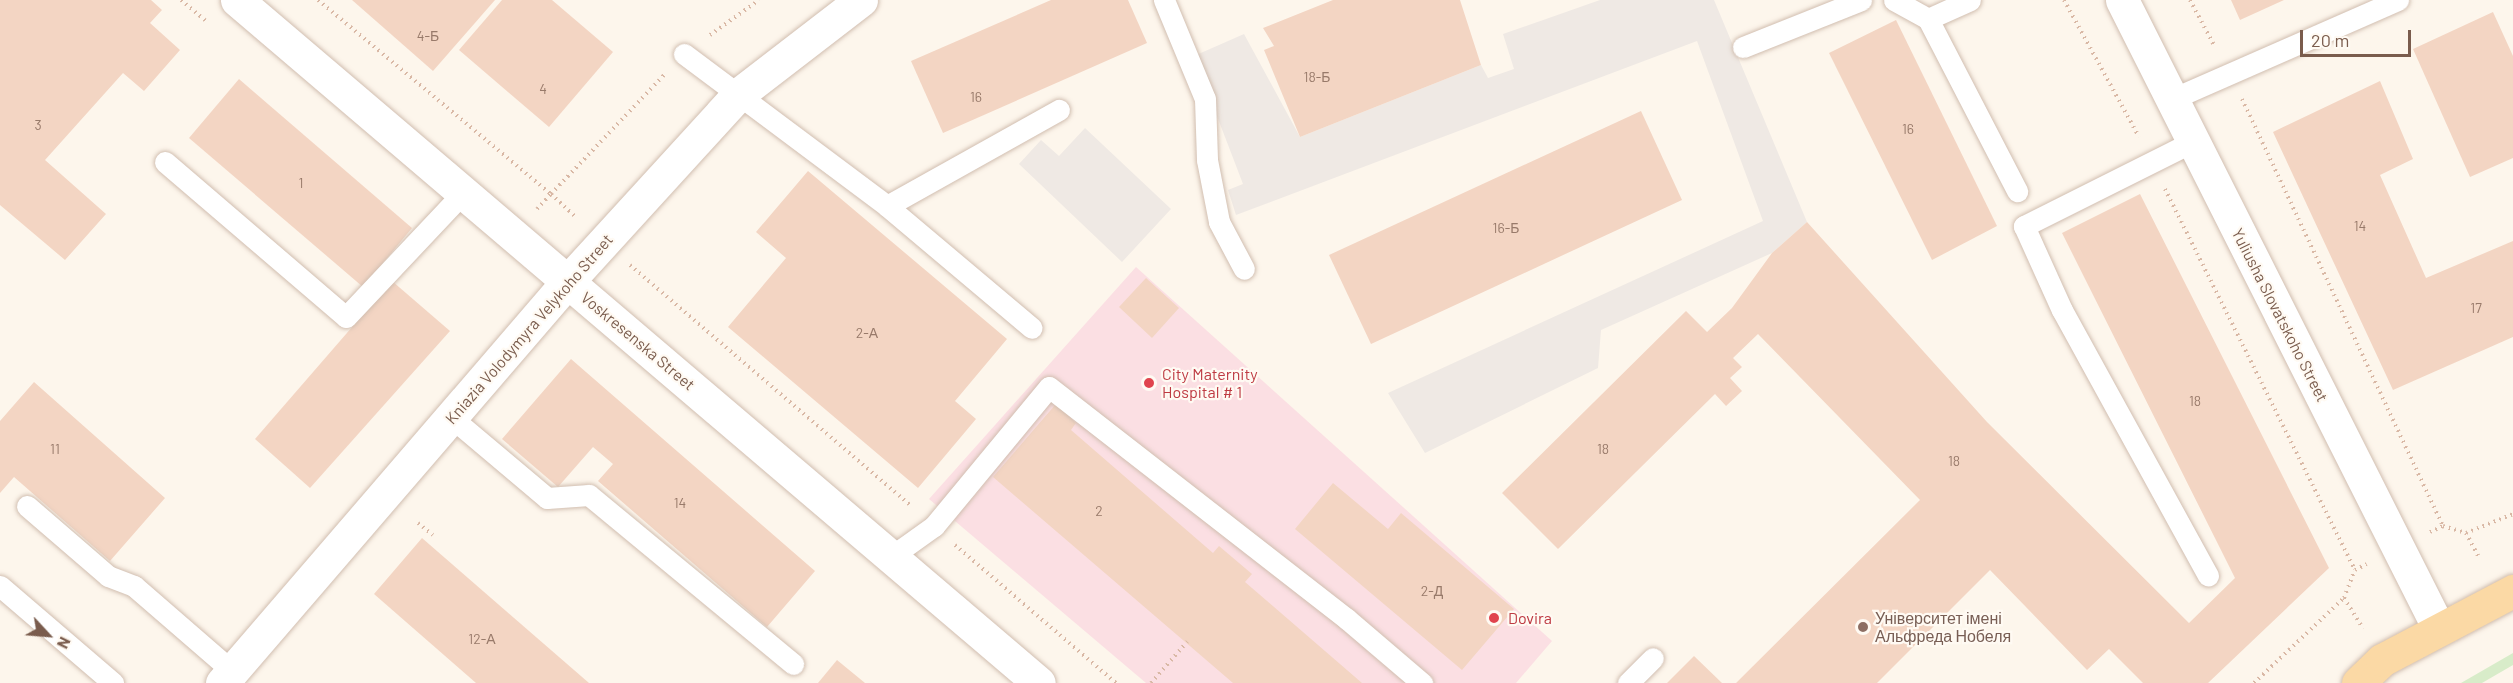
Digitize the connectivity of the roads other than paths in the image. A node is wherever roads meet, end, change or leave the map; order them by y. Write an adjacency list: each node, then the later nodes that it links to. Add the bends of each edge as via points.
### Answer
1 (237, 0): 19 (main road, Voskresenska Street)
2 (861, 0): 13 (main road, Kniazia Volodymyra Velykoho Street)
3 (1164, 0): 21 (lane, via 1205,99 1207,160 1219,222)
4 (1861, 0): 11 (lane)
5 (1894, 0): 10 (lane)
6 (1970, 0): 9 (lane)
7 (2122, 0): 14 (main road, Yuliusha Slovatskoho Street)
8 (2398, 0): 14 (lane)
9 (1946, 5): 10 (lane)
10 (1928, 19): 18 (lane)
11 (1743, 47)
12 (684, 54): 13 (lane)
13 (739, 94): 20 (lane); 22 (main road, Kniazia Volodymyra Velykoho Street)
14 (2170, 100): 16 (main road, Yuliusha Slovatskoho Street)
15 (1059, 110): 20 (lane)
16 (2192, 142): 27 (lane, via 2024,226 2062,310); 30 (main road, Yuliusha Slovatskoho Street)
17 (165, 162): 19 (lane, via 346,317)
18 (2018, 191)
19 (463, 193): 22 (main road, Voskresenska Street)
20 (887, 206): 23 (lane)
21 (1244, 269)
22 (568, 281): 24 (main road, Kniazia Volodymyra Velykoho Street); 26 (main road, Voskresenska Street)
23 (1032, 328)
24 (452, 418): 32 (lane, via 547,498 589,495); 33 (main road, Kniazia Volodymyra Velykoho Street)
25 (27, 506): 33 (lane, via 108,576 134,586)
26 (892, 556): 35 (main road, Voskresenska Street); 36 (lane, via 934,526 1049,387 1347,619)
27 (2208, 576)
28 (0, 586): 34 (lane)
29 (2513, 591): 30 (main road)
30 (2439, 629): 38 (main road, via 2382,660)
31 (1653, 658): 37 (lane)
32 (793, 663)
33 (227, 677)
34 (113, 683)
35 (1039, 683)
36 (1422, 683)
37 (1628, 683)
38 (2358, 683)

